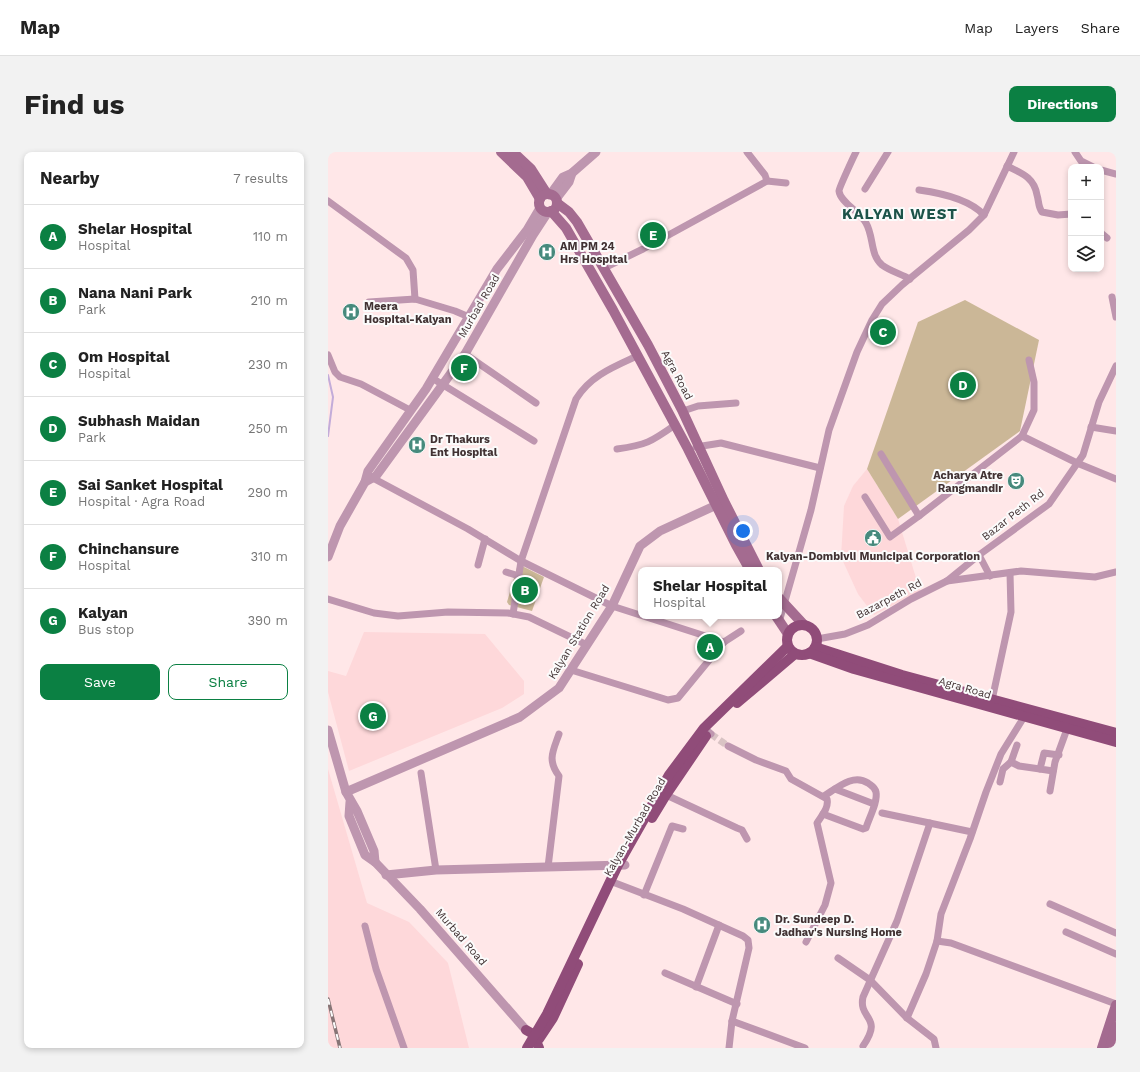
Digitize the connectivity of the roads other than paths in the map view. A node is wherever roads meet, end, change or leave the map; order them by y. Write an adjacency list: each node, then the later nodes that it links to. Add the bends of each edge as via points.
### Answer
1 (501, 152): 18 (main road, Agra Road)
2 (513, 152): 18 (main road, Agra Road, via 531,169)
3 (596, 152): 18 (street, via 572,173 569,182)
4 (747, 152): 13 (street)
5 (856, 152): 22 (street, via 839,190 841,198 866,223 874,255 878,260)
6 (888, 152): 15 (street)
7 (1014, 152): 10 (street)
8 (1075, 152): 9 (street, via 1081,161)
9 (1087, 164)
10 (1007, 166): 19 (street, via 1031,179 1042,212); 20 (street)
11 (1104, 171): 12 (street)
12 (1116, 174)
13 (767, 181): 14 (street); 21 (street)
14 (786, 183)
15 (865, 189)
16 (919, 190): 20 (street, via 944,194 969,204)
17 (328, 201): 24 (street, via 406,258 413,270)
18 (549, 203): 21 (main road, Agra Road, via 569,212); 26 (street, Murbad Road, via 497,269); 28 (street, Murbad Road); 29 (main road, Agra Road, via 566,228)
19 (1068, 214)
20 (984, 216): 22 (street)
21 (604, 268): 38 (main road, Agra Road, via 636,321)
22 (910, 279): 49 (street, via 882,304 872,320 857,352 829,430)
23 (1112, 297): 27 (street)
24 (415, 299): 25 (street); 26 (street)
25 (369, 302)
26 (469, 317): 33 (street, Murbad Road)
27 (1116, 317)
28 (465, 354): 34 (street, Murbad Road); 35 (street)
29 (637, 356): 39 (main road, Agra Road); 59 (street, via 596,376 576,399)
30 (328, 357): 37 (street, via 340,377 361,384)
31 (1029, 360): 42 (street, via 1034,382 1034,410)
32 (1116, 366): 40 (street, Bazar Peth Rd, via 1099,402)
33 (432, 378): 34 (street); 37 (street, Murbad Road)
34 (443, 386): 43 (street); 50 (street, Murbad Road, via 376,476)
35 (536, 403)
36 (736, 403): 38 (street, via 698,406)
37 (410, 410): 50 (street, Murbad Road)
38 (683, 411): 44 (main road, Agra Road)
39 (676, 425): 45 (main road, Agra Road); 46 (street, via 652,442)
40 (1091, 427): 41 (street); 48 (street, Bazar Peth Rd, via 1083,455)
41 (1116, 431)
42 (1022, 436): 48 (street); 54 (street)
43 (534, 441)
44 (700, 447): 45 (street); 49 (street, via 721,443); 53 (main road, Agra Road)
45 (688, 448): 53 (main road, Agra Road)
46 (617, 449)
47 (881, 454): 54 (street)
48 (1077, 463): 51 (street); 57 (street, Bazar Peth Rd, via 1049,504)
49 (820, 468): 70 (street)
50 (368, 478): 56 (street); 58 (street, Murbad Road, via 340,526)
51 (1116, 479)
52 (865, 497): 54 (street, via 890,537)
53 (720, 502): 55 (main road, Agra Road); 71 (street, Kalyan Station Road, via 660,531 640,546)
54 (919, 516)
55 (731, 525): 61 (main road, Agra Road); 62 (main road, Agra Road)
56 (485, 539): 59 (street); 60 (street)
57 (979, 555): 67 (street); 68 (street, Bazar Peth Rd)
58 (328, 557)
59 (521, 561): 66 (street); 71 (street)
60 (478, 565)
61 (749, 567)
62 (757, 567)
63 (506, 572): 66 (street)
64 (1116, 572): 65 (street, via 1095,577 1021,571)
65 (1010, 573): 67 (street); 85 (street, via 1011,612)
66 (519, 576): 72 (street)
67 (990, 576): 68 (street)
68 (947, 581): 82 (street, Bazarpeth Rd, via 868,625)
69 (328, 599): 72 (street, via 374,614 398,616 448,612)
70 (782, 602): 76 (main road)
71 (612, 606): 73 (street); 80 (street, Kalyan Station Road)
72 (514, 614): 80 (street, via 529,617)
73 (638, 614)
74 (652, 619): 79 (street)
75 (778, 619): 78 (main road)
76 (804, 625): 78 (main road, via 795,626); 82 (main road, via 814,631)
77 (741, 631): 79 (street)
78 (788, 634): 81 (main road)
79 (724, 642): 84 (street, via 678,698 668,700)
80 (587, 645): 84 (street, Kalyan Station Road)
81 (788, 646): 83 (main road); 89 (main road, Kalyan-Murbad Road)
82 (814, 646): 83 (main road, via 802,655); 85 (main road, Agra Road, via 902,675); 86 (main road, Agra Road, via 854,670)
83 (795, 654): 89 (main road, Kalyan-Murbad Road, via 742,698)
84 (571, 670): 103 (street, Kalyan Station Road, via 559,688 520,717)
85 (992, 700): 90 (main road, Agra Road)
86 (1024, 717): 87 (main road, Agra Road); 111 (street, via 1002,754)
87 (1067, 729): 92 (main road, Agra Road); 95 (street)
88 (328, 730): 103 (street, Murbad Road)
89 (708, 731): 104 (main road, Kalyan-Murbad Road)
90 (1116, 733)
91 (559, 734): 114 (street, via 551,756 553,768 560,776)
92 (1116, 742)
93 (1017, 745): 96 (street)
94 (728, 746): 105 (street, via 786,772 790,779)
95 (1058, 755): 97 (street, via 1044,753); 98 (street)
96 (1011, 762): 97 (street, via 1019,766); 100 (street, via 1003,769)
97 (1040, 769): 98 (street)
98 (1053, 771): 102 (street)
99 (421, 773): 115 (street)
100 (1000, 782)
101 (835, 789): 105 (street); 106 (street); 106 (street, via 852,780 866,782 873,786 876,793)
102 (1050, 791)
103 (346, 792): 116 (street, Murbad Road, via 350,802 349,816 365,855)
104 (662, 793): 112 (street, via 742,830); 113 (main road, Kalyan-Murbad Road)
105 (824, 796): 108 (street, via 827,804)
106 (874, 804): 108 (street, via 866,828 863,829)
107 (882, 813): 109 (street)
108 (823, 814): 125 (street, via 817,823 831,883 825,905)
109 (930, 823): 111 (street); 129 (street, via 897,922)
110 (684, 829): 118 (street, via 672,826)
111 (972, 832): 124 (street, via 941,914)
112 (747, 839)
113 (622, 865): 114 (street); 117 (main road, Kalyan-Murbad Road)
114 (548, 867): 115 (street)
115 (436, 870): 116 (street)
116 (386, 875): 136 (street, Murbad Road, via 420,909)
117 (613, 883): 118 (street); 136 (main road, Kalyan-Murbad Road, via 559,995)
118 (644, 895): 121 (street)
119 (1050, 904): 123 (street)
120 (365, 926): 138 (street, via 376,969)
121 (719, 926): 130 (street); 131 (street, via 743,936 749,943)
122 (1066, 932): 126 (street)
123 (1116, 933)
124 (936, 941): 132 (street, via 951,943); 133 (street, via 926,974)
125 (806, 942)
126 (1116, 954)
127 (838, 958): 129 (street)
128 (665, 973): 130 (street)
129 (870, 980): 133 (street); 137 (street, via 863,997 863,1006 872,1024 872,1030)
130 (696, 987): 131 (street)
131 (737, 1004): 134 (street)
132 (1116, 1005): 142 (main road)
133 (907, 1018): 141 (street, via 934,1039)
134 (732, 1021): 139 (street); 140 (street)
135 (1116, 1027): 143 (main road)
136 (532, 1043)
137 (864, 1046)
138 (404, 1048)
139 (729, 1048)
140 (805, 1048)
141 (936, 1048)
142 (1102, 1048)
143 (1110, 1048)

